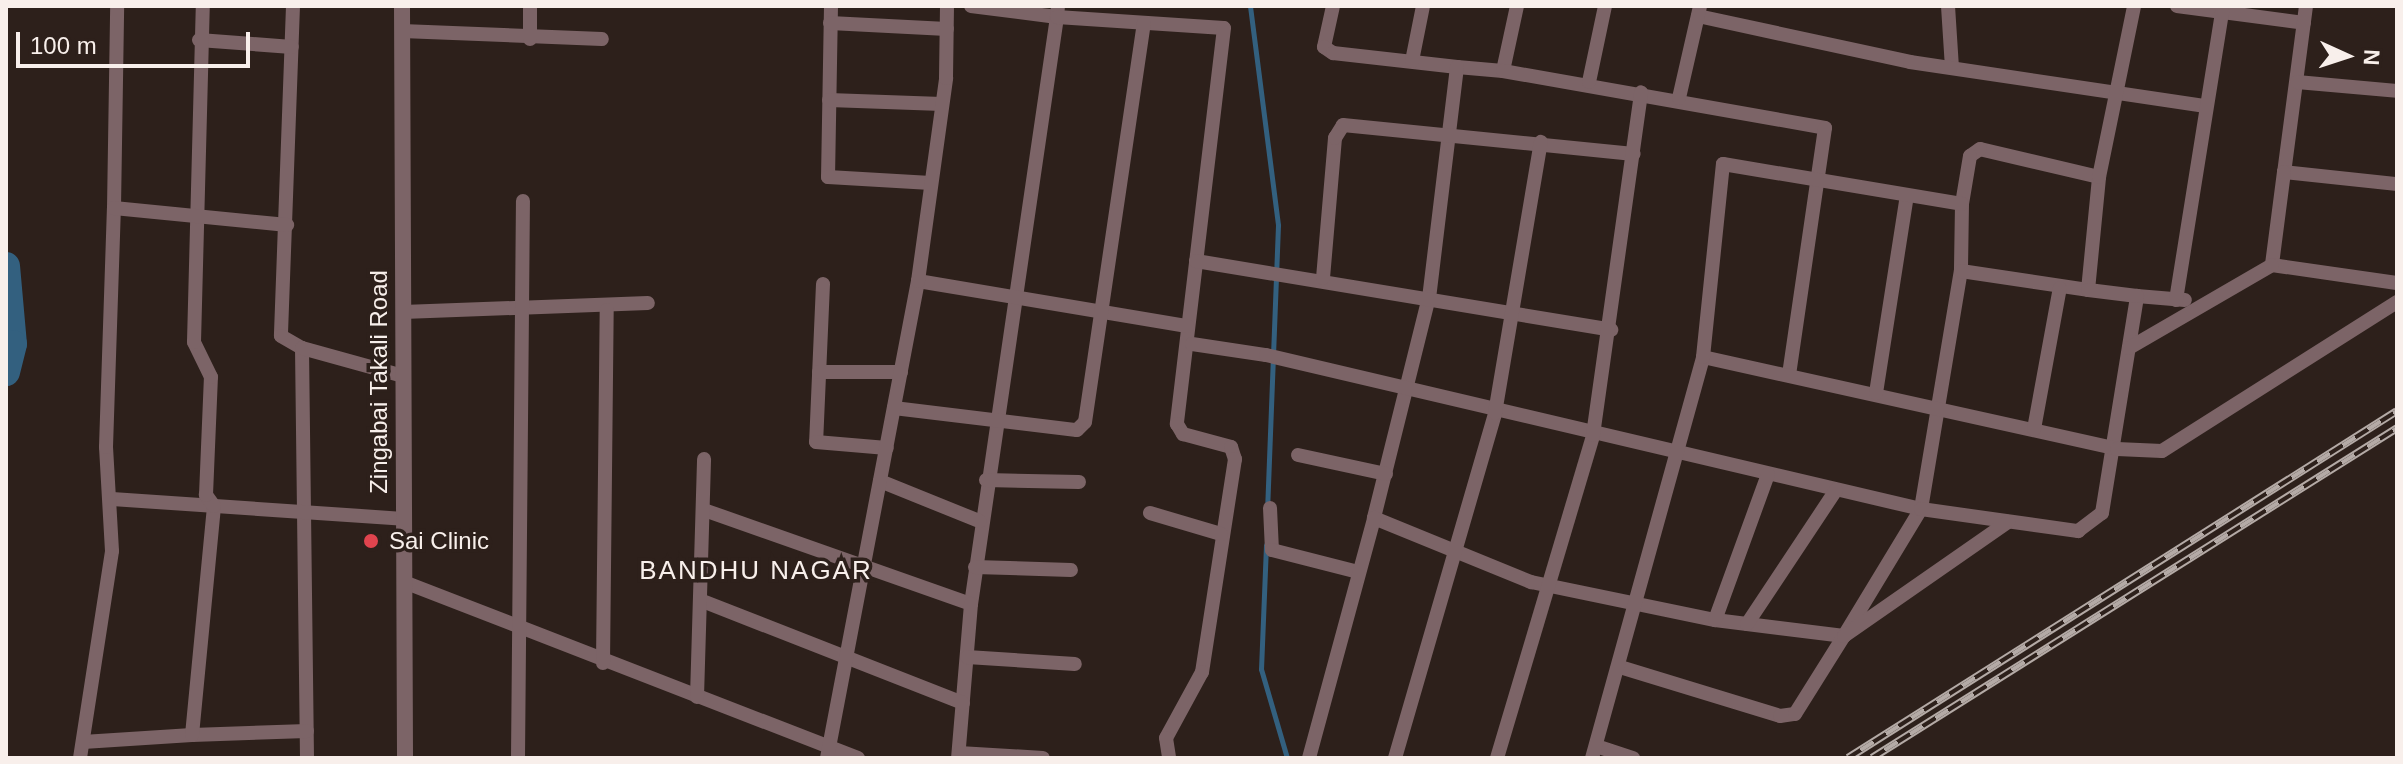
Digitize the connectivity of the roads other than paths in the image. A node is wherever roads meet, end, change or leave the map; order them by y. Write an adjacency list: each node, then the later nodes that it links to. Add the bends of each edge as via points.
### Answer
1 (117, 6): 53 (street)
2 (203, 6): 27 (street)
3 (293, 6): 28 (street)
4 (402, 6): 24 (street, Zingabai Takali Road)
5 (530, 6): 25 (street)
6 (831, 6): 20 (street)
7 (947, 6): 23 (street)
8 (971, 6): 18 (street)
9 (1333, 6): 29 (street, via 1324,47)
10 (1423, 6): 29 (street)
11 (1517, 6): 32 (street)
12 (1605, 6): 33 (street)
13 (1948, 6): 31 (street)
14 (2134, 6): 37 (street)
15 (2177, 6): 19 (street)
16 (2306, 6): 22 (street)
17 (1699, 11): 31 (street); 38 (street)
18 (1058, 12): 21 (street); 69 (street)
19 (2222, 12): 22 (street); 41 (street)
20 (830, 23): 23 (street); 39 (street)
21 (1144, 23): 56 (street, via 1224,28); 75 (street)
22 (2304, 23): 34 (street)
23 (947, 29): 40 (street)
24 (402, 31): 25 (street); 74 (street, Zingabai Takali Road)
25 (530, 39): 26 (street)
26 (602, 39)
27 (199, 40): 28 (street); 54 (street)
28 (292, 47): 55 (street)
29 (1412, 61): 30 (street)
30 (1457, 67): 32 (street); 42 (street)
31 (1952, 68): 37 (street)
32 (1503, 71): 33 (street)
33 (1589, 82): 36 (street)
34 (2297, 82): 35 (street); 45 (street)
35 (2397, 91)
36 (1641, 92): 38 (street); 44 (street)
37 (2120, 92): 41 (street); 46 (street)
38 (1679, 98): 47 (street, via 1815,122 1828,138)
39 (829, 100): 40 (street); 48 (street, via 828,177)
40 (942, 104): 48 (street)
41 (2206, 106): 67 (street)
42 (1447, 132): 43 (street); 59 (street, via 1343,125 1335,138); 66 (street)
43 (1541, 142): 44 (street); 76 (street)
44 (1634, 154): 78 (street)
45 (2284, 172): 49 (street); 57 (street)
46 (2099, 177): 52 (street, via 1980,149 1970,156); 64 (street)
47 (1818, 180): 50 (street); 82 (street, via 1723,164); 85 (street)
48 (931, 183): 60 (street)
49 (2397, 184)
50 (1907, 195): 52 (street); 88 (street)
51 (523, 201): 73 (street)
52 (1962, 204): 58 (street)
53 (114, 208): 54 (street); 106 (street, via 106,447)
54 (200, 217): 55 (street); 107 (street, via 194,342 211,377 206,495)
55 (287, 225): 80 (street, via 281,336)
56 (1196, 261): 59 (street); 77 (street)
57 (2272, 265): 61 (street); 68 (street)
58 (1961, 271): 63 (street); 89 (street)
59 (1323, 278): 66 (street)
60 (918, 281): 69 (street); 84 (street)
61 (2397, 283)
62 (823, 284): 83 (street)
63 (2060, 288): 64 (street); 93 (street)
64 (2088, 290): 65 (street)
65 (2137, 296): 67 (street); 81 (street)
66 (1429, 297): 76 (street); 87 (street)
67 (2176, 300): 68 (street)
68 (2202, 301): 81 (street)
69 (1017, 302): 75 (street); 92 (street)
70 (2397, 302): 96 (street, via 2162,451)
71 (648, 303): 72 (street)
72 (607, 310): 73 (street); 134 (street)
73 (522, 311): 74 (street); 130 (street)
74 (403, 312): 86 (street, Zingabai Takali Road)
75 (1101, 313): 77 (street); 92 (street, via 1085,422 1077,430)
76 (1516, 313): 78 (street); 91 (street)
77 (1187, 326): 79 (street)
78 (1611, 330): 94 (street)
79 (1192, 344): 87 (street, via 1273,357); 117 (street, via 1177,424 1183,434 1231,447)
80 (302, 348): 86 (street); 112 (street)
81 (2129, 348): 96 (street)
82 (1703, 357): 85 (street); 97 (street)
83 (819, 372): 84 (street); 95 (street, via 816,442)
84 (901, 372): 90 (street)
85 (1789, 375): 88 (street)
86 (403, 376): 114 (street, Zingabai Takali Road)
87 (1409, 393): 91 (street); 100 (street)
88 (1876, 393): 89 (street)
89 (1943, 407): 93 (street); 109 (street)
90 (894, 408): 92 (street); 95 (street)
91 (1495, 413): 94 (street); 118 (street)
92 (993, 420): 102 (street)
93 (2034, 429): 96 (street)
94 (1593, 435): 97 (street); 124 (street)
95 (887, 448): 103 (street)
96 (2117, 449): 116 (street, via 2102,513 2078,531)
97 (1678, 454): 101 (street); 127 (street)
98 (1298, 455): 100 (street)
99 (704, 459): 110 (street)
100 (1386, 474): 113 (street)
101 (1768, 474): 105 (street); 128 (street)
102 (986, 480): 104 (street); 115 (street)
103 (880, 481): 115 (street); 120 (street)
104 (1079, 482)
105 (1836, 490): 109 (street); 129 (street)
106 (112, 499): 107 (street); 141 (street, via 112,551)
107 (214, 506): 112 (street); 140 (street)
108 (1270, 508): 122 (street, via 1272,550)
109 (1921, 509): 116 (street); 131 (street)
110 (704, 510): 120 (street); 125 (street)
111 (1150, 513): 117 (street)
112 (308, 515): 114 (street); 139 (street)
113 (1374, 518): 118 (street); 122 (street)
114 (403, 519): 123 (street, Zingabai Takali Road)
115 (979, 521): 119 (street)
116 (2008, 522): 131 (street)
117 (1221, 534): 151 (street, via 1202,672 1166,738)
118 (1459, 552): 124 (street); 153 (street)
119 (975, 567): 121 (street); 126 (street)
120 (863, 570): 126 (street); 133 (street)
121 (1071, 570)
122 (1358, 572): 152 (street)
123 (404, 582): 130 (street); 147 (street, Zingabai Takali Road)
124 (1545, 585): 127 (street); 154 (street)
125 (705, 602): 133 (street); 137 (street)
126 (971, 604): 132 (street)
127 (1639, 605): 128 (street); 136 (street)
128 (1715, 620): 129 (street)
129 (1747, 624): 131 (street)
130 (521, 632): 134 (street); 148 (street)
131 (1844, 636): 136 (street, via 1795,714 1780,716)
132 (967, 657): 135 (street); 138 (street)
133 (846, 658): 138 (street); 143 (street)
134 (603, 663): 137 (street)
135 (1075, 664)
136 (1620, 667): 142 (street)
137 (697, 697): 143 (street)
138 (963, 703): 144 (street)
139 (307, 731): 140 (street); 146 (street)
140 (192, 735): 141 (street)
141 (83, 742): 145 (street)
142 (1594, 752): 155 (street)
143 (828, 753): 149 (street)
144 (958, 756): 150 (street)
145 (80, 758)
146 (307, 758)
147 (405, 758)
148 (518, 758)
149 (858, 758)
150 (1043, 758)
151 (1169, 758)
152 (1309, 758)
153 (1395, 758)
154 (1497, 758)
155 (1633, 758)

